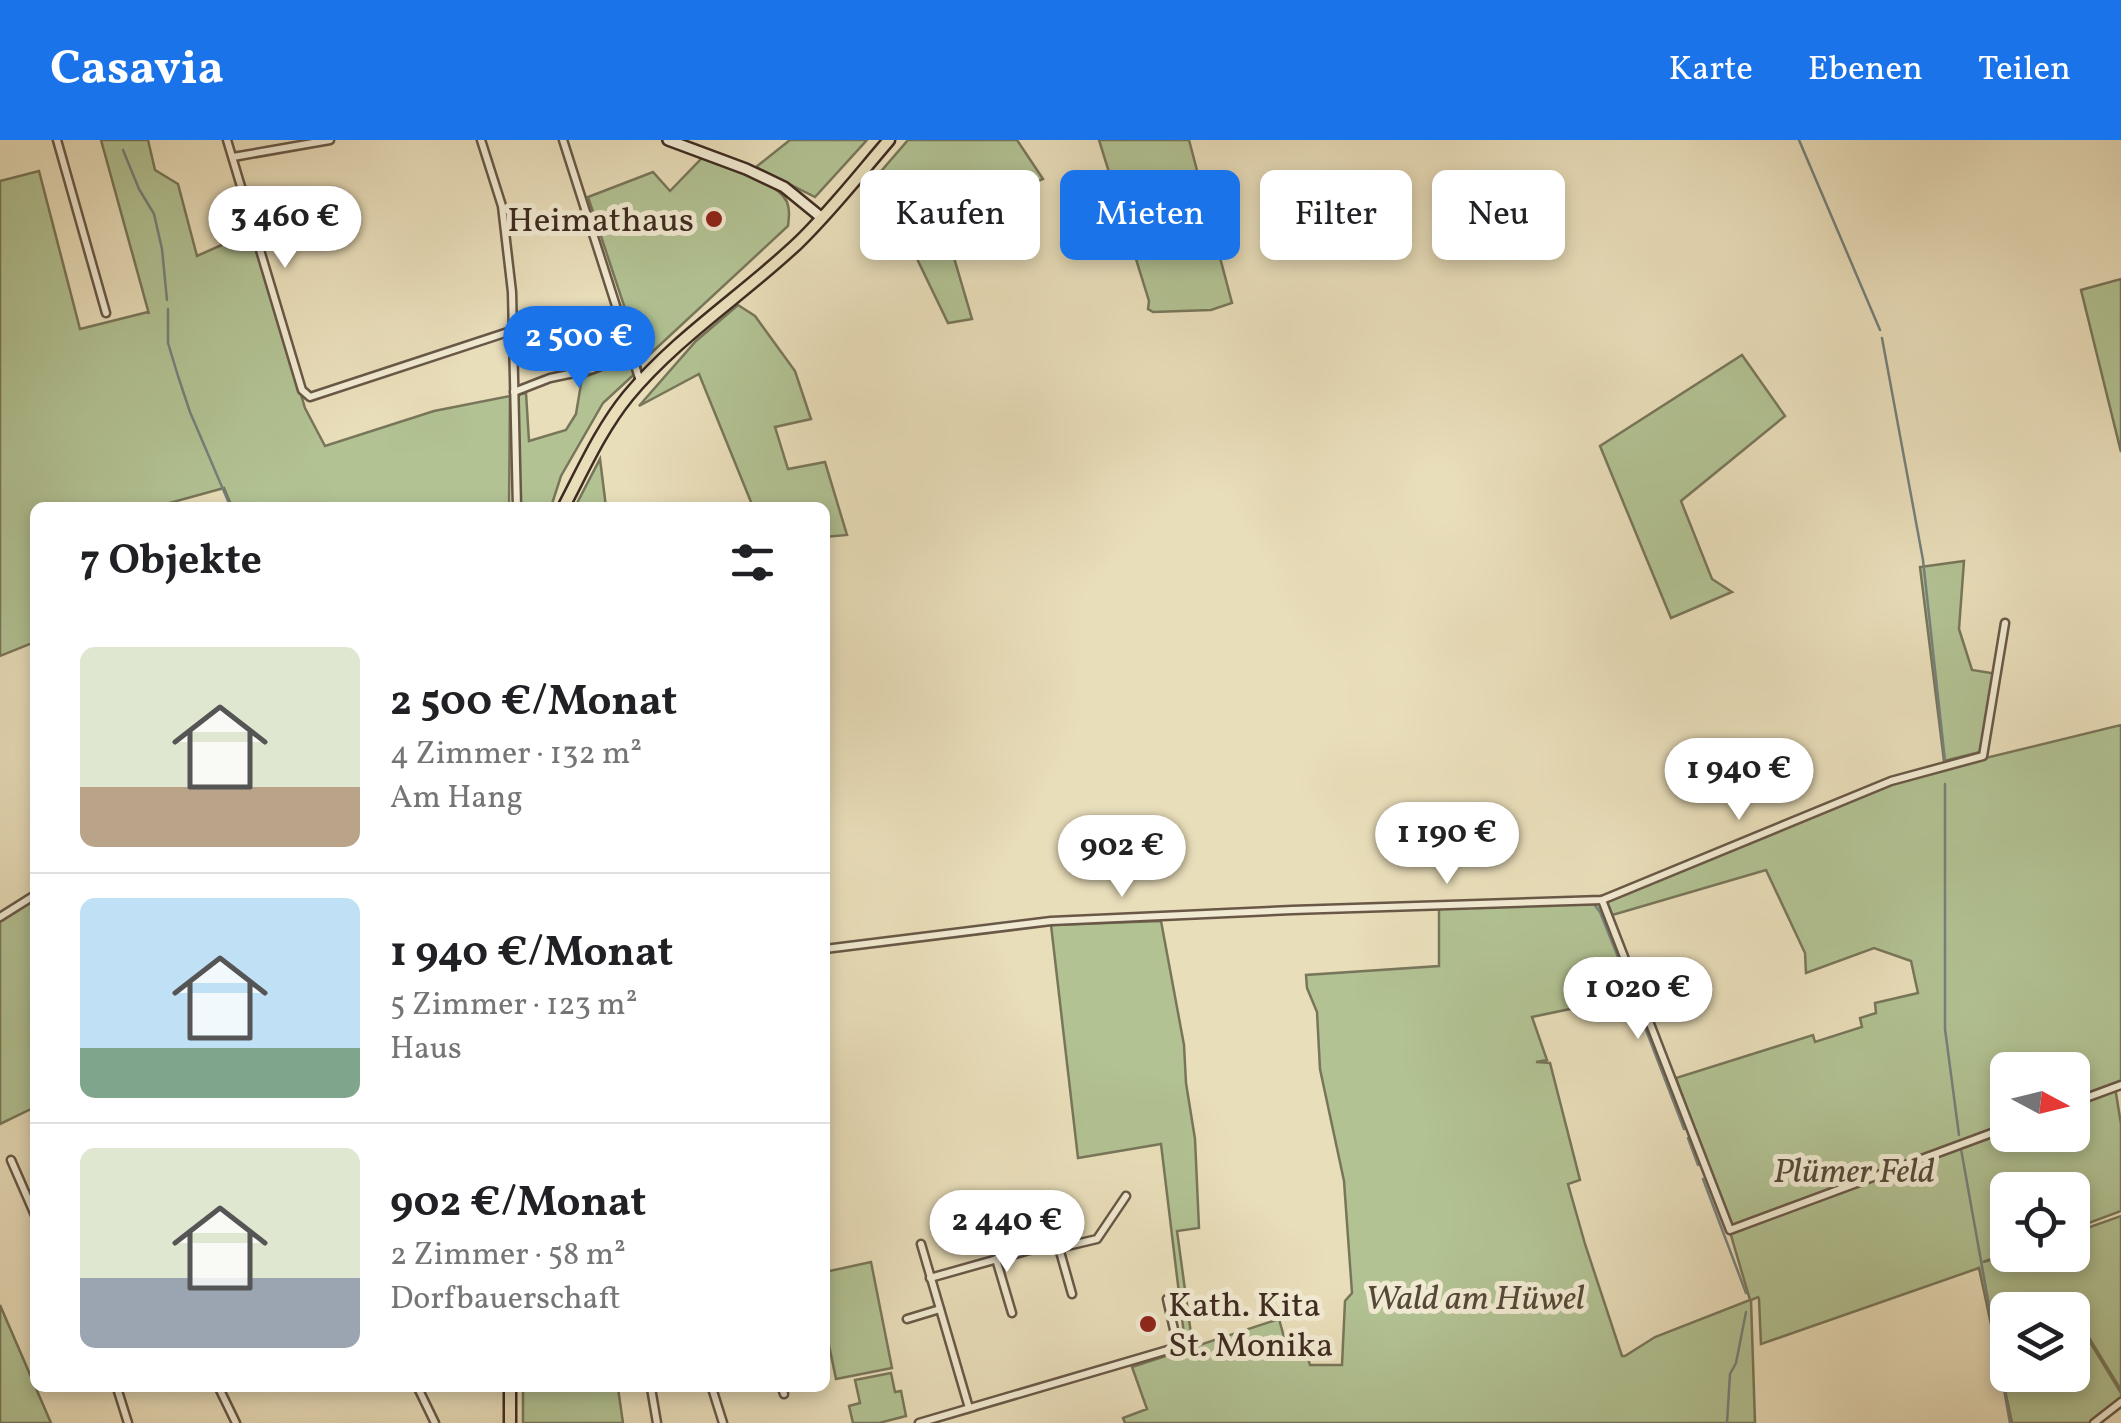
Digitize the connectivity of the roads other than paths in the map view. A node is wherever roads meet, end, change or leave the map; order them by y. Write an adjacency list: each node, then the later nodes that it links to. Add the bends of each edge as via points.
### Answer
1 (57, 140): 10 (street)
2 (228, 140): 8 (street)
3 (330, 140): 8 (street)
4 (481, 140): 11 (street, via 502,206)
5 (563, 140): 12 (street)
6 (668, 140): 9 (street, via 784,188)
7 (889, 140): 9 (main road)
8 (233, 158): 11 (street, via 306,396)
9 (822, 218): 13 (main road)
10 (106, 313)
11 (514, 330): 14 (street)
12 (631, 354): 13 (street); 14 (street)
13 (639, 379): 16 (main road)
14 (514, 392): 15 (street)
15 (517, 502)
16 (566, 502)
17 (2005, 622): 19 (street, via 1983,756 1891,780)
18 (30, 898): 20 (street)
19 (1602, 900): 21 (street, via 1050,922); 24 (street, via 1730,1230)
20 (0, 918)
21 (830, 948)
22 (2121, 1085): 23 (street)
23 (2090, 1096)
24 (1990, 1134)
25 (12, 1160): 27 (street)
26 (1126, 1196): 29 (street, via 1097,1239)
27 (30, 1203)
28 (921, 1244): 31 (street)
29 (1059, 1248): 30 (street, via 1047,1244); 32 (street)
30 (996, 1259): 31 (street); 35 (street)
31 (930, 1278): 34 (street)
32 (1072, 1294)
33 (1166, 1300): 44 (street, via 1178,1347)
34 (940, 1309): 36 (street); 44 (street)
35 (1012, 1313)
36 (907, 1318)
37 (118, 1392): 45 (street)
38 (221, 1392): 46 (street)
39 (420, 1392): 47 (street)
40 (510, 1392): 48 (main road)
41 (652, 1392): 49 (street)
42 (713, 1392): 50 (street)
43 (2121, 1402): 52 (street)
44 (969, 1408): 51 (street)
45 (128, 1423)
46 (236, 1423)
47 (435, 1423)
48 (510, 1423)
49 (657, 1423)
50 (723, 1423)
51 (919, 1423)
52 (2094, 1423)

